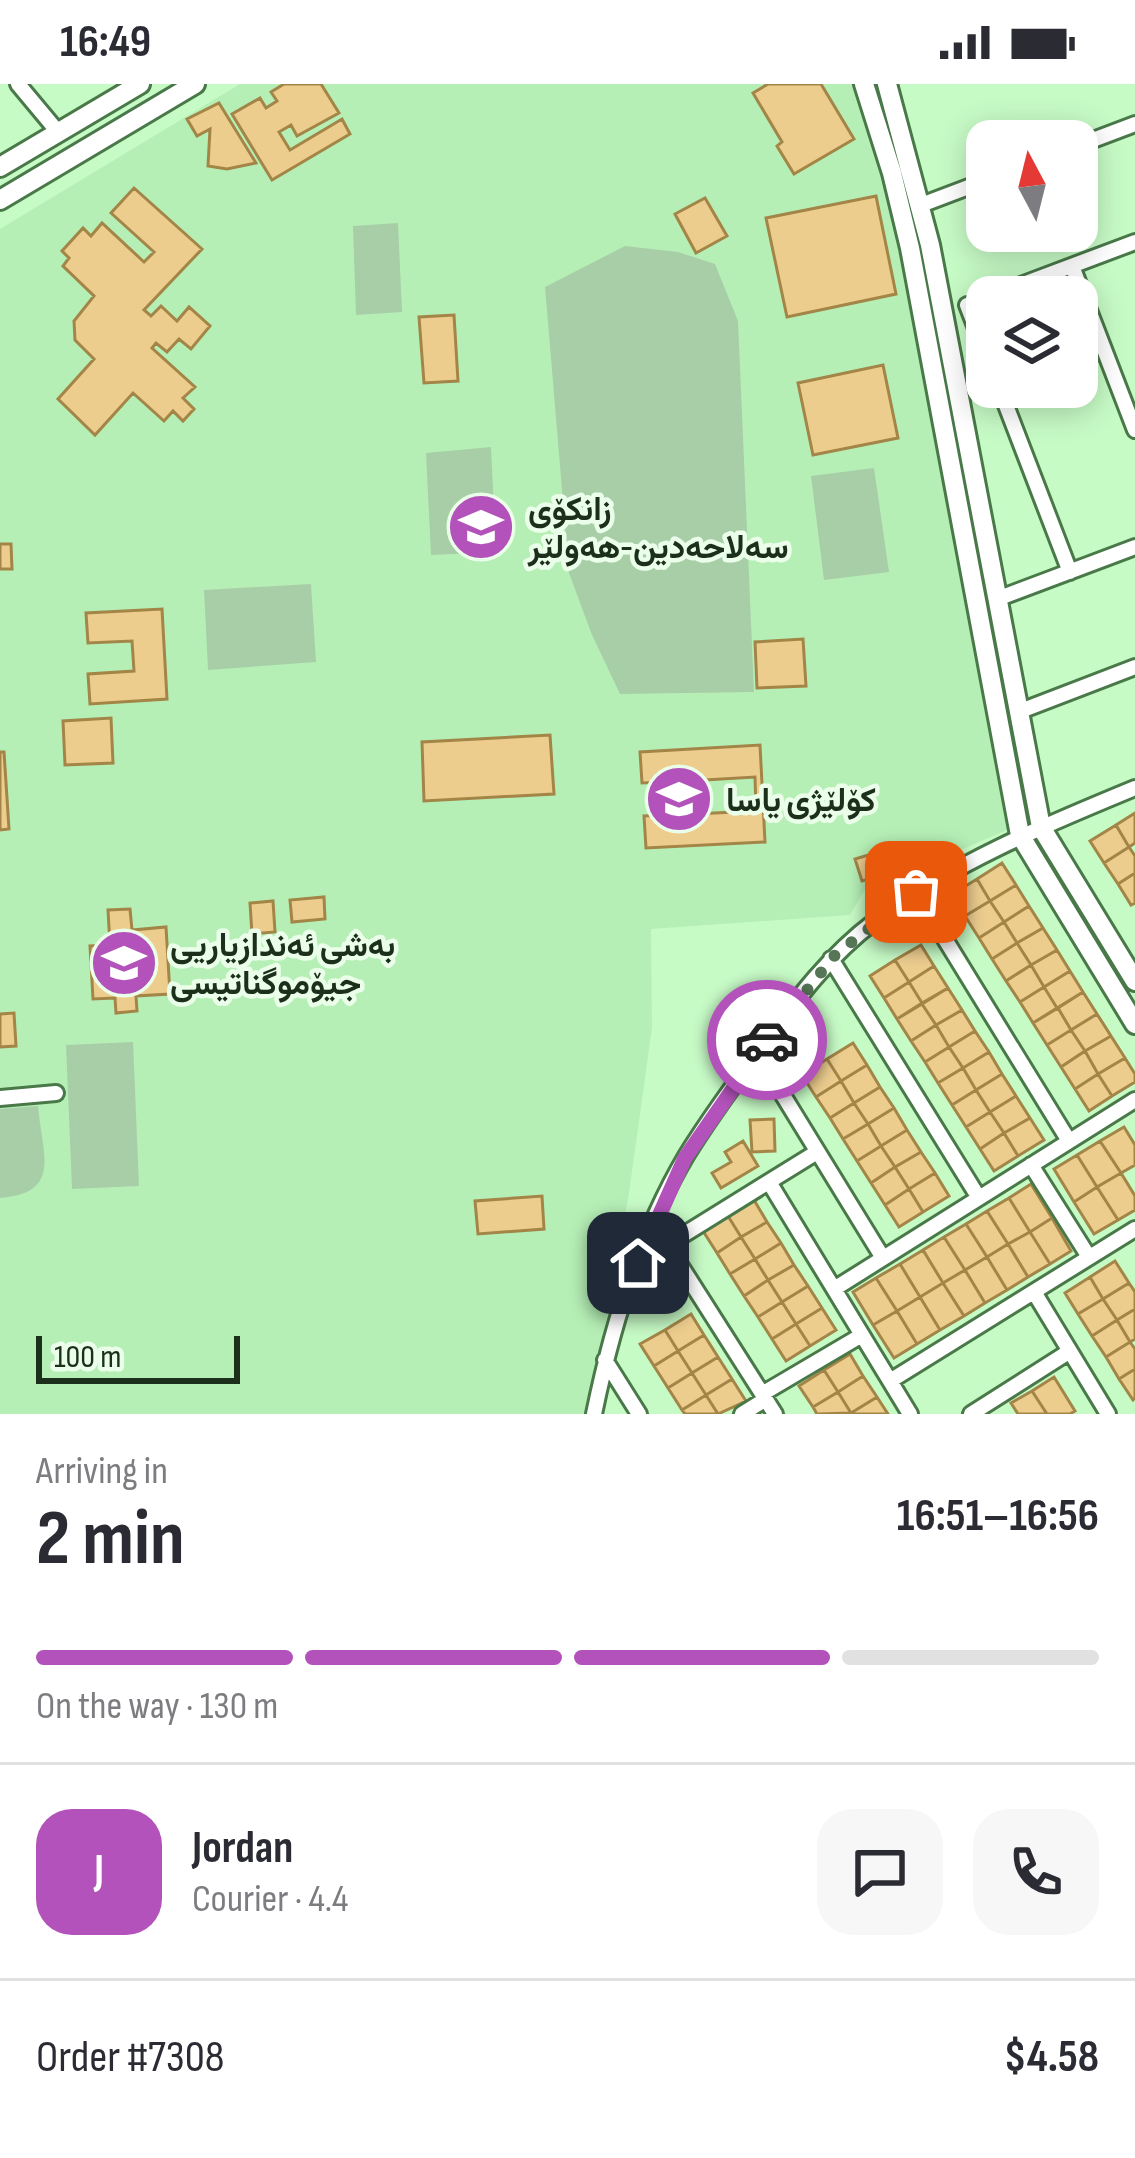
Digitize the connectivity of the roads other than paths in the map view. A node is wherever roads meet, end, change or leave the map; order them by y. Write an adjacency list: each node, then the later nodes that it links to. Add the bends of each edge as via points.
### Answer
1 (19, 84): 7 (street)
2 (140, 84): 7 (street)
3 (195, 84): 11 (street)
4 (864, 84): 20 (street, via 902,213)
5 (894, 86): 12 (street)
6 (1135, 124): 8 (street)
7 (58, 132): 9 (street)
8 (1098, 138)
9 (0, 167)
10 (966, 188): 12 (street)
11 (0, 200)
12 (921, 205): 17 (street)
13 (1135, 242): 14 (street)
14 (1072, 266): 15 (street); 21 (street)
15 (1045, 276)
16 (966, 305): 17 (street)
17 (944, 314): 19 (street)
18 (1007, 408): 23 (street)
19 (962, 411): 20 (street); 24 (street)
20 (940, 414): 29 (street)
21 (1135, 430)
22 (1135, 547): 23 (street)
23 (1070, 572): 24 (street)
24 (998, 599): 26 (street)
25 (1135, 667): 26 (street)
26 (1018, 712): 28 (street)
27 (1135, 788): 28 (street)
28 (1040, 827): 29 (street); 32 (street)
29 (1020, 835): 30 (street); 33 (street)
30 (916, 892): 31 (street); 38 (street)
31 (831, 959): 34 (street); 42 (street)
32 (1135, 981)
33 (1135, 1024)
34 (757, 1054): 39 (street); 43 (street, via 685,1158)
35 (56, 1093): 36 (street)
36 (0, 1098)
37 (1135, 1100): 38 (street)
38 (1069, 1141): 40 (street)
39 (817, 1152): 41 (street); 47 (street)
40 (1031, 1165): 42 (street); 46 (street)
41 (769, 1182): 45 (street); 48 (street)
42 (979, 1198): 47 (street)
43 (654, 1224): 45 (street); 52 (street)
44 (1133, 1236): 46 (street)
45 (667, 1244): 54 (street)
46 (1089, 1257): 49 (street)
47 (884, 1258): 48 (street)
48 (834, 1289): 50 (street)
49 (1034, 1292): 51 (street); 53 (street)
50 (862, 1335): 53 (street); 54 (street)
51 (1070, 1351): 60 (street); 61 (street)
52 (605, 1360): 55 (street); 56 (street)
53 (890, 1381): 59 (street)
54 (764, 1396): 57 (street); 58 (street)
55 (594, 1414)
56 (639, 1414)
57 (742, 1414)
58 (775, 1414)
59 (910, 1414)
60 (971, 1414)
61 (1108, 1414)

